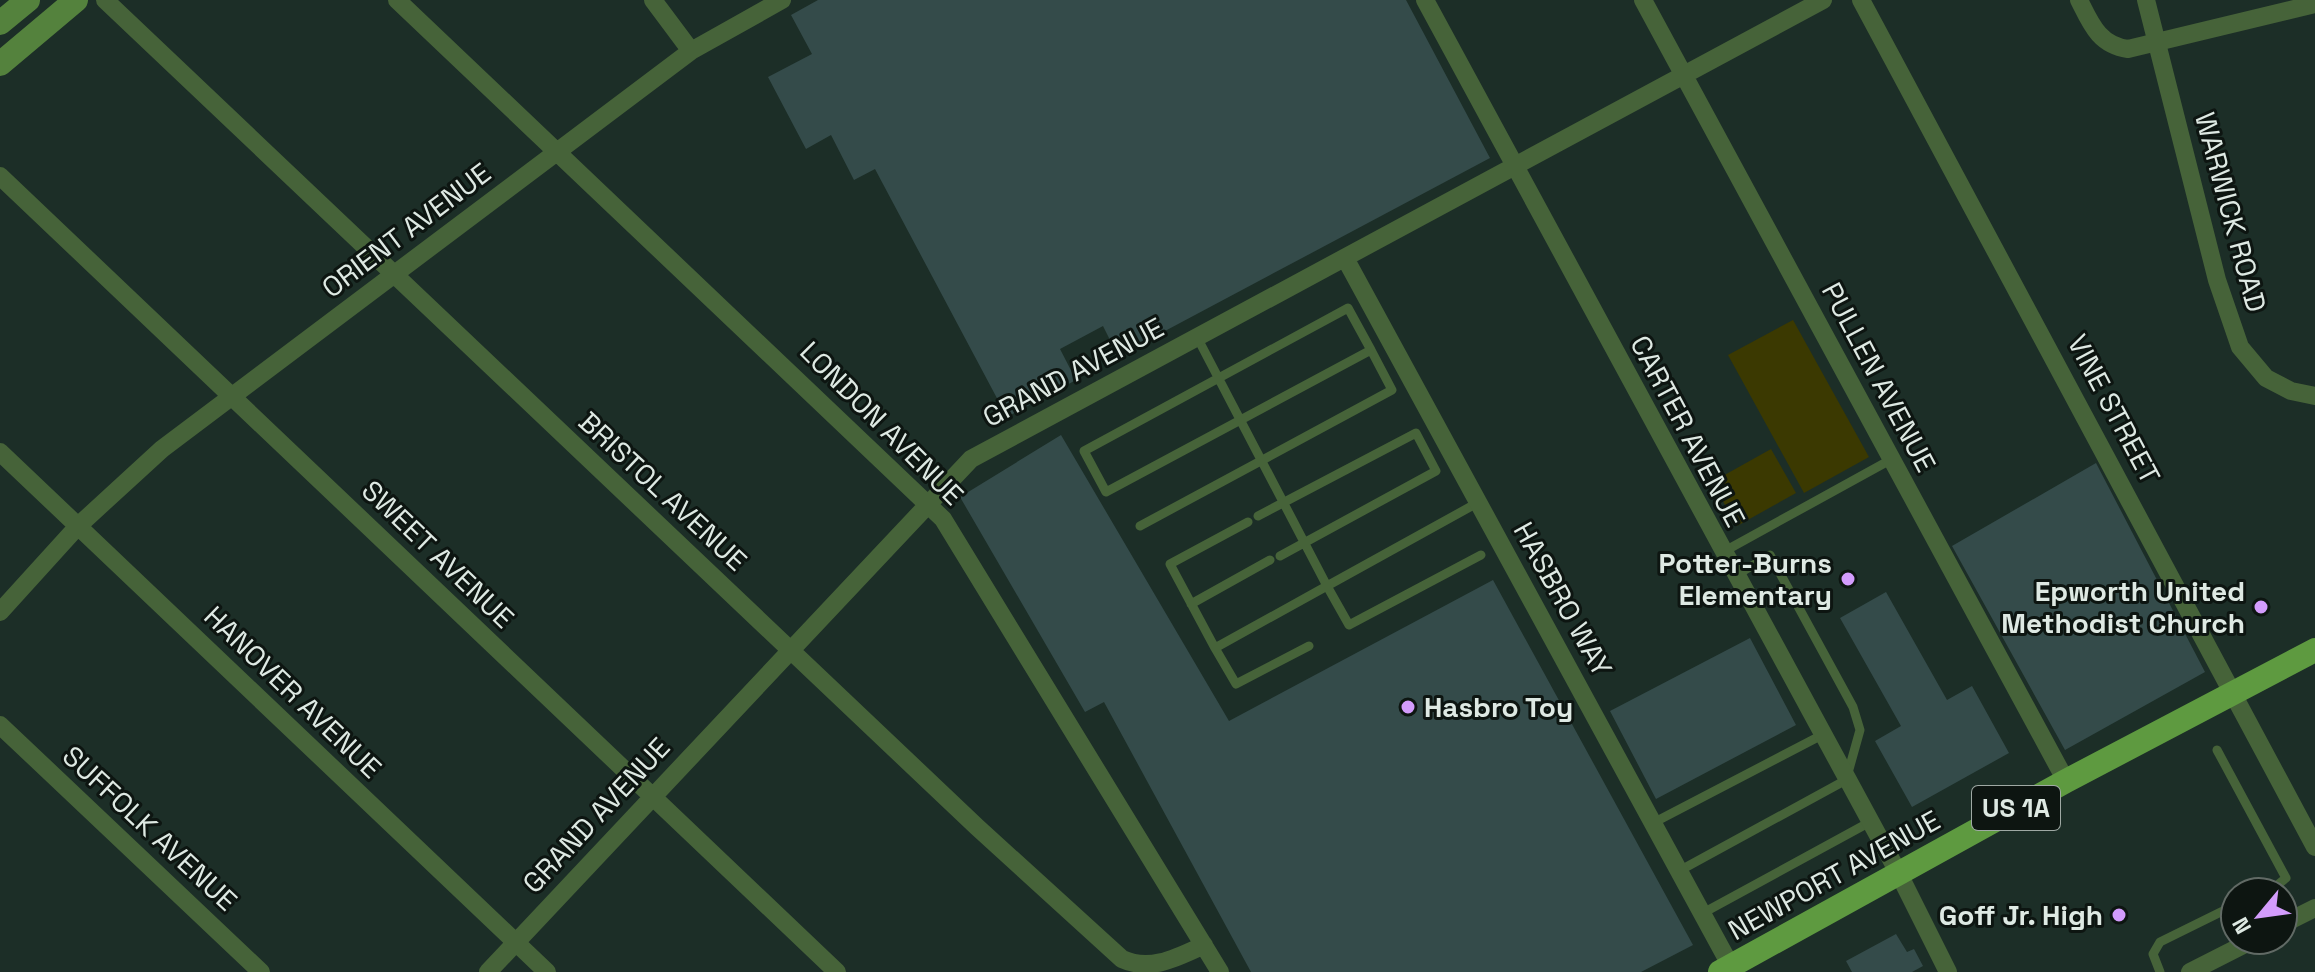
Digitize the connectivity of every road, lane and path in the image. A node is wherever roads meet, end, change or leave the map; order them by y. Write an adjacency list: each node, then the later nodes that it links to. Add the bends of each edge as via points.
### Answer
1 (28, 0): 14 (street)
2 (76, 0): 17 (street)
3 (105, 0): 23 (street, BRISTOL AVENUE)
4 (397, 0): 19 (street, LONDON AVENUE)
5 (653, 0): 16 (street)
6 (782, 0): 16 (street, ORIENT AVENUE)
7 (1425, 0): 20 (street, CARTER AVENUE)
8 (1643, 0): 18 (street, PULLEN AVENUE)
9 (1823, 0): 18 (street, GRAND AVENUE)
10 (1861, 0): 51 (street, VINE STREET)
11 (2079, 0): 15 (street, via 2094,28 2113,47)
12 (2146, 0): 15 (street, WARWICK ROAD)
13 (2315, 4): 15 (street)
14 (0, 23)
15 (2157, 44): 28 (street, WARWICK ROAD, via 2217,280 2240,347 2266,378)
16 (691, 51): 19 (street, ORIENT AVENUE)
17 (0, 64)
18 (1685, 77): 20 (street, GRAND AVENUE); 31 (street, PULLEN AVENUE)
19 (558, 151): 23 (street, ORIENT AVENUE); 35 (street, LONDON AVENUE)
20 (1515, 166): 22 (street, GRAND AVENUE); 41 (street, CARTER AVENUE)
21 (0, 176): 27 (street, SWEET AVENUE)
22 (1345, 258): 24 (street, GRAND AVENUE); 34 (street, HASBRO WAY)
23 (393, 276): 27 (street, ORIENT AVENUE); 49 (street, BRISTOL AVENUE)
24 (1197, 337): 26 (lane); 35 (street, GRAND AVENUE, via 971,459)
25 (1371, 350): 26 (lane, via 1348,308); 29 (lane); 32 (lane, via 1392,390)
26 (1219, 379): 29 (lane); 29 (lane, via 1084,451 1106,492)
27 (232, 396): 38 (street, ORIENT AVENUE, via 139,468); 57 (street, SWEET AVENUE)
28 (2315, 396)
29 (1239, 419): 32 (lane)
30 (0, 452): 38 (street, HANOVER AVENUE)
31 (1892, 459): 41 (lane); 56 (street, PULLEN AVENUE)
32 (1260, 461): 33 (lane); 39 (lane)
33 (1282, 502): 36 (lane); 40 (lane); 40 (lane, via 1416,433 1436,471)
34 (1479, 502): 44 (lane); 59 (street, HASBRO WAY)
35 (929, 503): 49 (street, GRAND AVENUE); 67 (street, LONDON AVENUE)
36 (1258, 516)
37 (1248, 522): 45 (lane, via 1170,564)
38 (78, 526): 46 (street, ORIENT AVENUE); 66 (street, HANOVER AVENUE)
39 (1140, 526)
40 (1304, 543): 44 (lane); 45 (lane)
41 (1722, 553): 43 (street, CARTER AVENUE)
42 (1481, 555): 44 (lane, via 1349,625)
43 (1735, 576): 53 (street, CARTER AVENUE); 55 (lane, via 1770,555 1786,583 1858,720)
44 (1327, 586): 48 (lane)
45 (1191, 604): 48 (lane)
46 (0, 612)
47 (1309, 646): 48 (lane, via 1236,684)
48 (1215, 648)
49 (791, 650): 57 (street, GRAND AVENUE); 67 (street, BRISTOL AVENUE, via 1122,959 1137,967 1157,965)
50 (2315, 650): 51 (main road, NEWPORT AVENUE / US 1A)
51 (2234, 692): 56 (main road, NEWPORT AVENUE / US 1A); 60 (street, VINE STREET)
52 (0, 725): 71 (street, SUFFOLK AVENUE)
53 (1822, 735): 55 (street, CARTER AVENUE); 59 (lane)
54 (2217, 750): 63 (lane)
55 (1846, 780): 58 (street, CARTER AVENUE); 61 (lane)
56 (2066, 781): 62 (main road, NEWPORT AVENUE / US 1A)
57 (652, 796): 66 (street, GRAND AVENUE); 74 (street, SWEET AVENUE)
58 (1870, 822): 62 (street, CARTER AVENUE); 64 (lane)
59 (1653, 823): 61 (street, HASBRO WAY)
60 (2315, 847)
61 (1679, 871): 64 (street, HASBRO WAY)
62 (1899, 874): 69 (main road, NEWPORT AVENUE / US 1A); 70 (street, CARTER AVENUE)
63 (2285, 876)
64 (1703, 913): 69 (street, HASBRO WAY)
65 (2219, 913): 76 (lane, via 2155,947)
66 (516, 942): 72 (street, GRAND AVENUE); 73 (street, HANOVER AVENUE)
67 (1204, 945): 75 (street, LONDON AVENUE)
68 (2222, 956): 77 (street)
69 (1728, 970)
70 (1942, 970)
71 (261, 972)
72 (488, 972)
73 (547, 972)
74 (837, 972)
75 (1220, 972)
76 (2160, 972)
77 (2190, 972)

